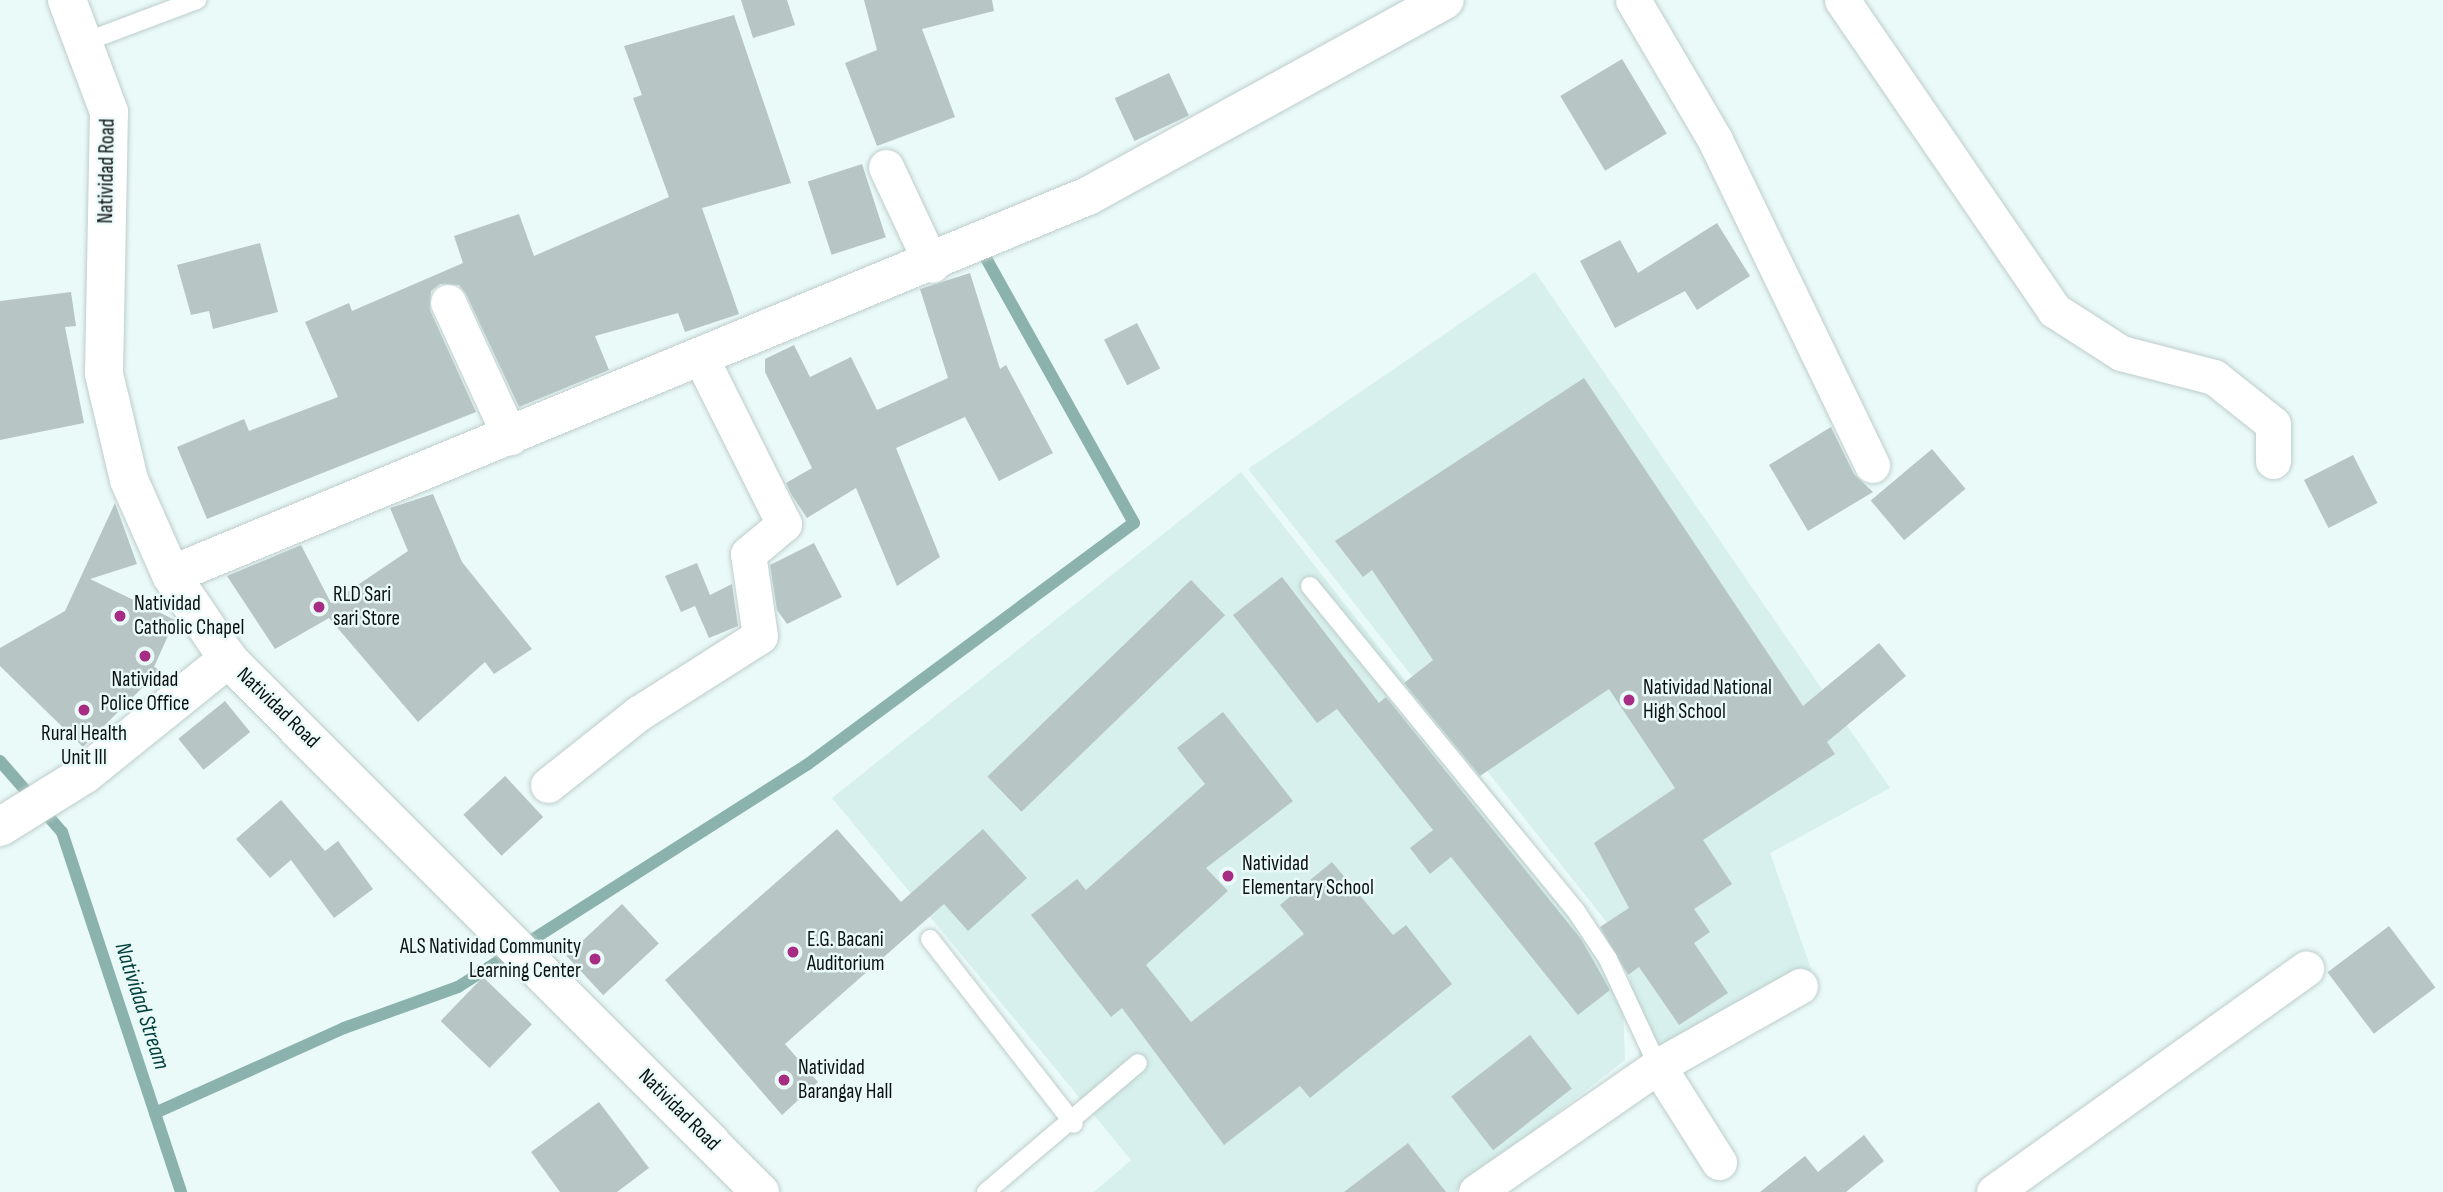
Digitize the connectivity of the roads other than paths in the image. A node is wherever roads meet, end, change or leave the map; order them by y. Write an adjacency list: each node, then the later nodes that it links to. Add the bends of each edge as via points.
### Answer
1 (66, 0): 6 (street, Natividad Road)
2 (197, 0): 6 (lane)
3 (1445, 0): 8 (street, via 1099,190)
4 (1633, 0): 13 (street, via 1721,153)
5 (1842, 0): 12 (street, via 2054,310 2121,353 2214,377 2273,424)
6 (85, 42): 14 (street, Natividad Road, via 109,112 104,374 130,480)
7 (886, 167): 8 (street)
8 (932, 265): 10 (street)
9 (448, 302): 11 (street)
10 (701, 358): 11 (street); 17 (street, via 784,523 748,554 760,636 639,713)
11 (510, 437): 14 (street)
12 (2273, 461)
13 (1872, 465)
14 (171, 575): 16 (street, Natividad Road)
15 (1310, 586): 23 (lane, via 1576,911 1608,959)
16 (228, 659): 18 (street, via 85,775); 26 (street, Natividad Road)
17 (548, 785)
18 (1, 826)
19 (930, 939): 24 (lane)
20 (2306, 970): 29 (street)
21 (1800, 986): 23 (street)
22 (1138, 1063): 24 (lane)
23 (1658, 1066): 25 (street); 28 (street)
24 (1074, 1124): 27 (lane)
25 (1719, 1162)
26 (760, 1192)
27 (986, 1192)
28 (1476, 1192)
29 (1994, 1192)

